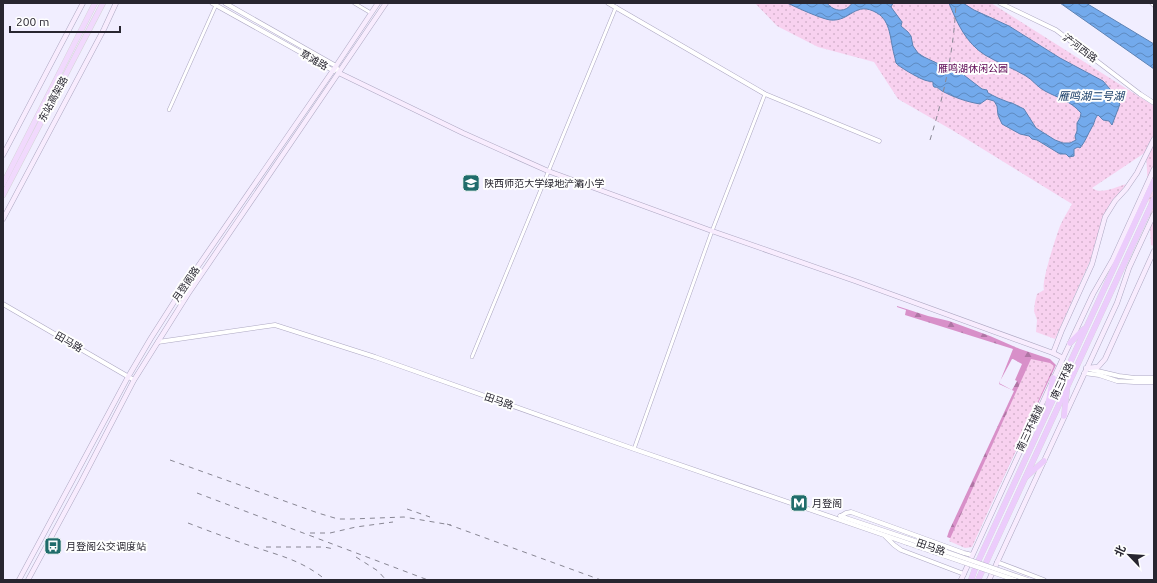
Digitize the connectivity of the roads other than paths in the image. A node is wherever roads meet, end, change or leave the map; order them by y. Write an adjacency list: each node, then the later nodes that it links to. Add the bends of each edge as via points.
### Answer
1 (83, 3): 24 (main road)
2 (95, 3): 28 (main road, 东站高架路)
3 (103, 3): 29 (main road, 东站高架路)
4 (116, 3): 32 (main road)
5 (225, 3): 16 (street, 草滩路)
6 (354, 3): 15 (street)
7 (378, 3): 15 (main road, 月登阁路)
8 (386, 3): 18 (main road, 月登阁路)
9 (608, 3): 14 (street)
10 (1000, 3): 20 (street, 浐河西路, via 1056,30)
11 (1152, 3): 13 (street)
12 (214, 4): 17 (street, 草滩路); 21 (street)
13 (1154, 5)
14 (616, 7): 19 (street); 26 (street)
15 (371, 13): 16 (main road, 月登阁路)
16 (336, 66): 17 (main road, 月登阁路); 18 (street, 草滩路)
17 (332, 70): 18 (street, 草滩路); 45 (main road, 月登阁路, via 181,291)
18 (339, 73): 26 (main road); 39 (main road, 月登阁路)
19 (765, 94): 23 (street); 33 (street)
20 (1154, 103)
21 (169, 110)
22 (1154, 139): 41 (main road, via 1136,173 1106,217 1092,264)
23 (879, 141)
24 (3, 155)
25 (1154, 169): 34 (main road, 南三环辅道)
26 (548, 172): 33 (main road); 42 (street)
27 (1154, 182): 34 (highway, 南三环路)
28 (3, 184)
29 (3, 195)
30 (1154, 199): 35 (highway, 南三环路)
31 (1154, 214): 35 (main road)
32 (3, 219)
33 (712, 231): 41 (main road); 53 (street)
34 (1126, 237): 38 (highway, 南三环路); 40 (main road, 南三环辅道)
35 (1138, 242): 44 (main road, via 1117,303); 50 (highway, 南三环路)
36 (1154, 251): 44 (main road, via 1105,358 1098,367)
37 (3, 304): 45 (street, 田马路)
38 (1087, 326): 40 (highway); 51 (highway, 南三环路)
39 (158, 342): 48 (main road, 月登阁路); 53 (street, 田马路, via 275,325 375,357)
40 (1070, 343): 43 (main road, 南三环辅道)
41 (1053, 353): 43 (main road)
42 (472, 357)
43 (1063, 358): 46 (main road, 南三环辅道)
44 (1085, 371): 47 (street, via 1130,378); 49 (street, via 1117,381); 52 (main road)
45 (128, 377): 48 (street, 田马路); 63 (main road, 月登阁路)
46 (1054, 378): 51 (highway); 60 (main road, 南三环辅道)
47 (1154, 378)
48 (134, 380): 64 (main road, 月登阁路)
49 (1154, 382)
50 (1068, 384): 52 (highway); 55 (highway, 南三环路)
51 (1047, 413): 66 (highway, 南三环路)
52 (1064, 416): 54 (main road)
53 (634, 449): 57 (street, 田马路)
54 (1044, 461): 55 (highway); 61 (main road)
55 (1024, 478): 67 (highway, 南三环路)
56 (841, 516): 57 (street, 田马路); 59 (street, 田马路); 60 (street, via 851,512)
57 (834, 517): 58 (street, 田马路)
58 (885, 536): 59 (street, 田马路); 62 (street, via 901,550)
59 (908, 541): 69 (street, 田马路, bridge); 70 (street, 田马路, bridge)
60 (972, 555): 62 (main road, 南三环辅道)
61 (997, 562): 68 (main road); 71 (street)
62 (964, 574): 65 (main road, 南三环辅道)
63 (19, 580)
64 (28, 580)
65 (961, 580)
66 (971, 580)
67 (978, 580)
68 (989, 580)
69 (1014, 580)
70 (1028, 580)
71 (1044, 580)

